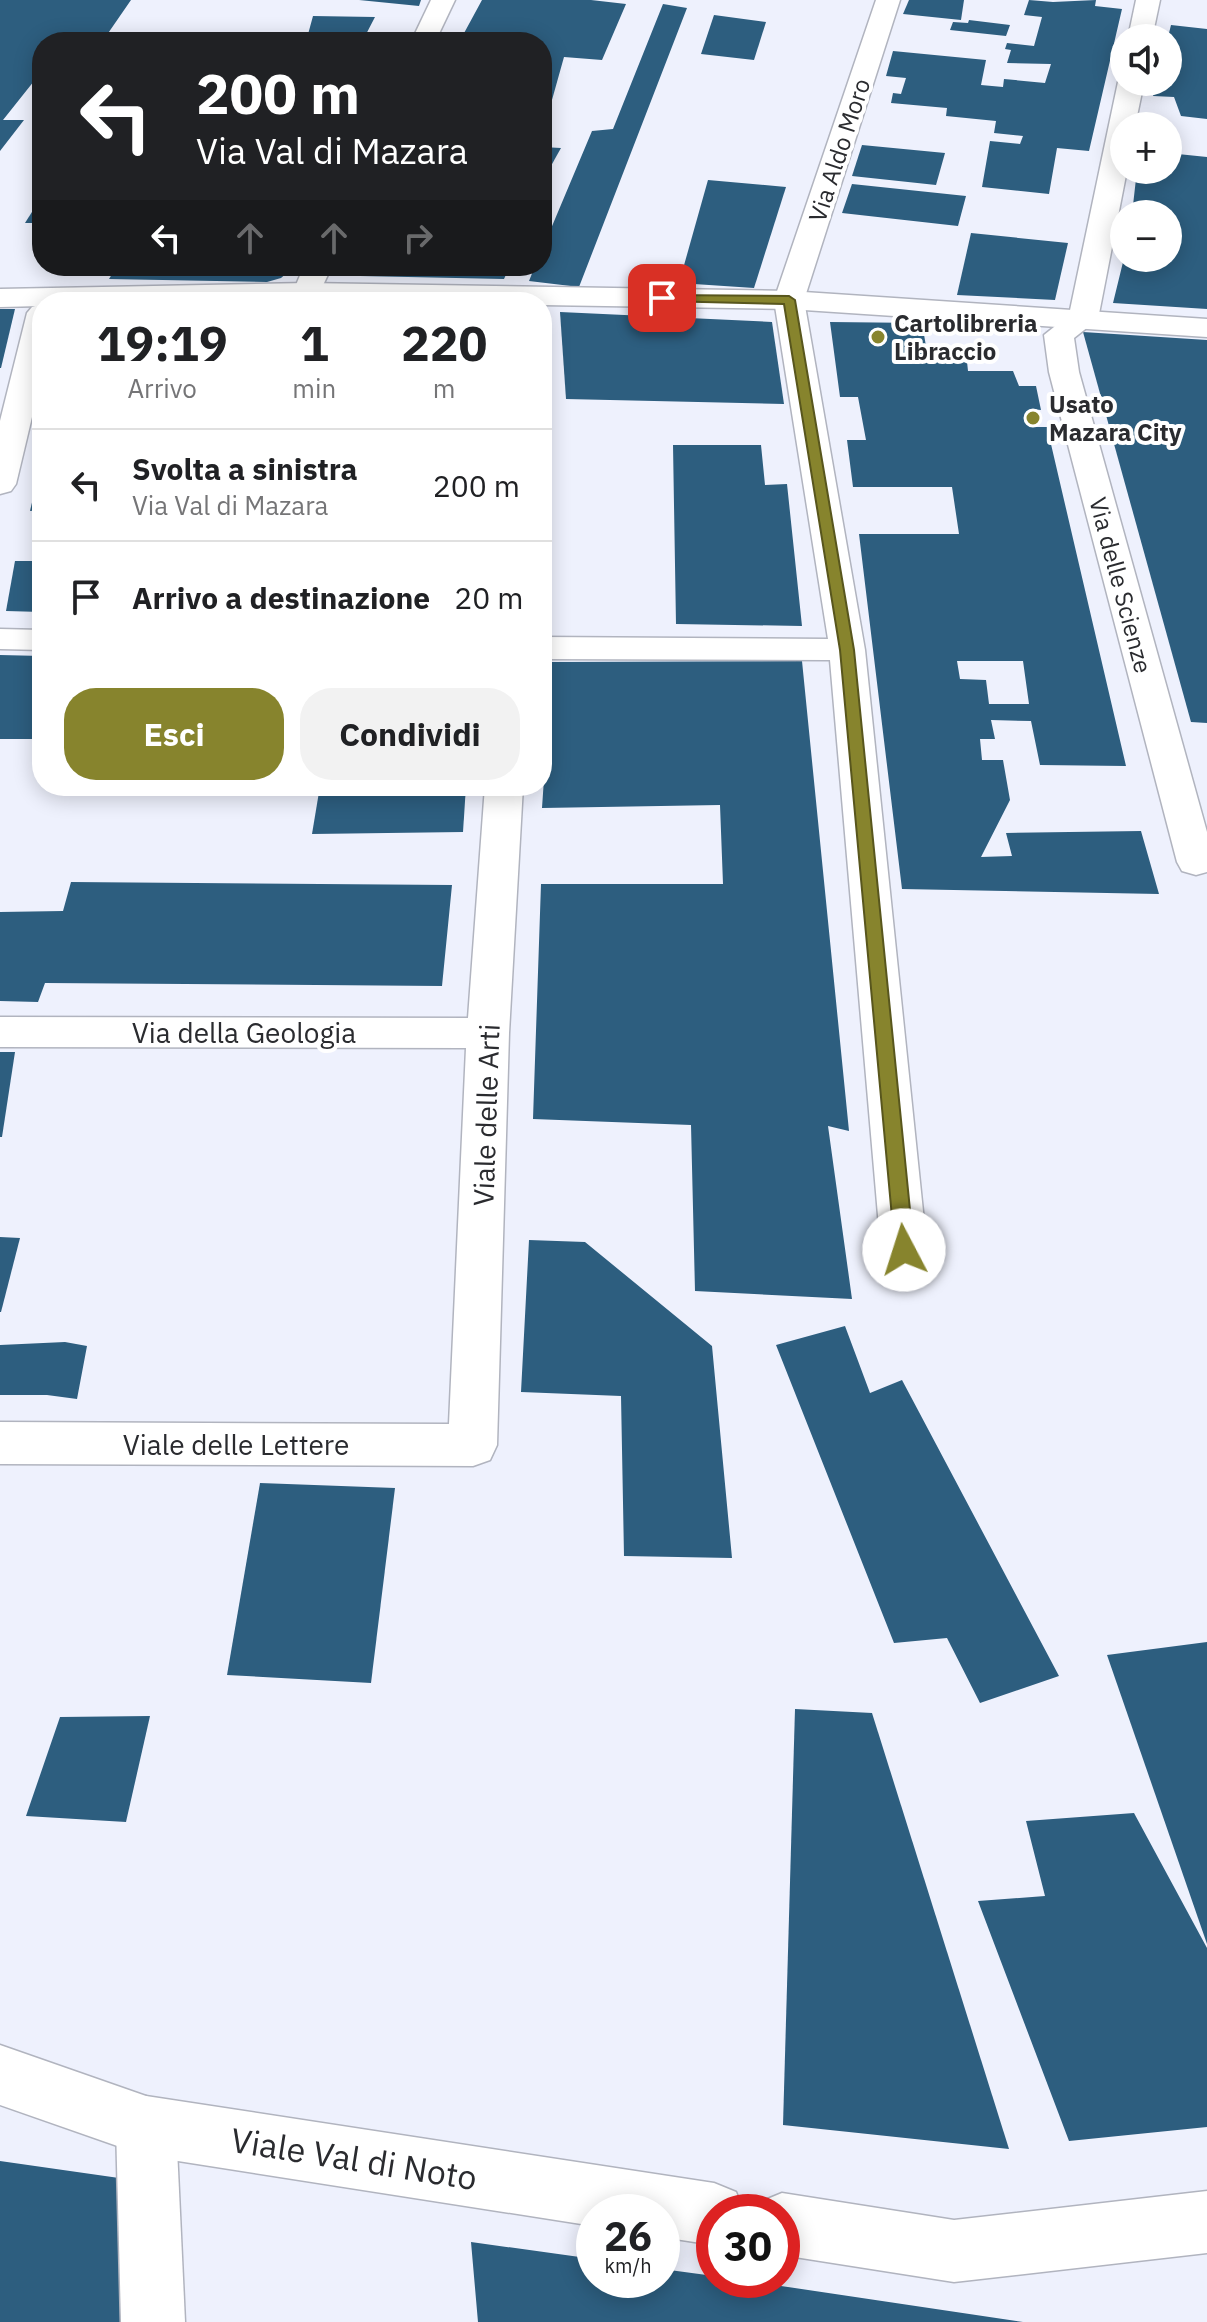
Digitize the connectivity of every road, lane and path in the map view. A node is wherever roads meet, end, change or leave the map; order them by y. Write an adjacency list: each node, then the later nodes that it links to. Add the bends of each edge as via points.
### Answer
1 (443, 0): 5 (street)
2 (888, 0): 12 (street, Via Aldo Moro)
3 (1148, 0): 4 (street)
4 (1143, 24)
5 (428, 32)
6 (1128, 96): 14 (street)
7 (312, 279): 8 (street); 9 (street)
8 (173, 292)
9 (457, 292)
10 (0, 298): 13 (street)
11 (552, 299): 12 (street)
12 (789, 300): 14 (street); 21 (street)
13 (32, 302)
14 (1083, 319): 15 (street); 23 (street, Via delle Scienze, via 1059,335 1064,372)
15 (1207, 328)
16 (32, 353): 17 (street)
17 (0, 484)
18 (0, 639): 19 (street)
19 (32, 640)
20 (552, 648): 21 (street)
21 (847, 650): 26 (street)
22 (503, 796): 25 (street, Viale delle Arti)
23 (1196, 862)
24 (0, 1032): 25 (street, Via della Geologia)
25 (488, 1033): 28 (street, Viale delle Arti)
26 (904, 1250)
27 (0, 1443): 28 (street, Viale delle Lettere)
28 (473, 1445)
29 (0, 2075): 30 (street, Viale Val di Noto)
30 (146, 2126): 31 (street, Viale Val di Noto); 34 (street)
31 (696, 2211)
32 (1207, 2222): 33 (street, via 954,2251)
33 (800, 2227)
34 (153, 2322)

